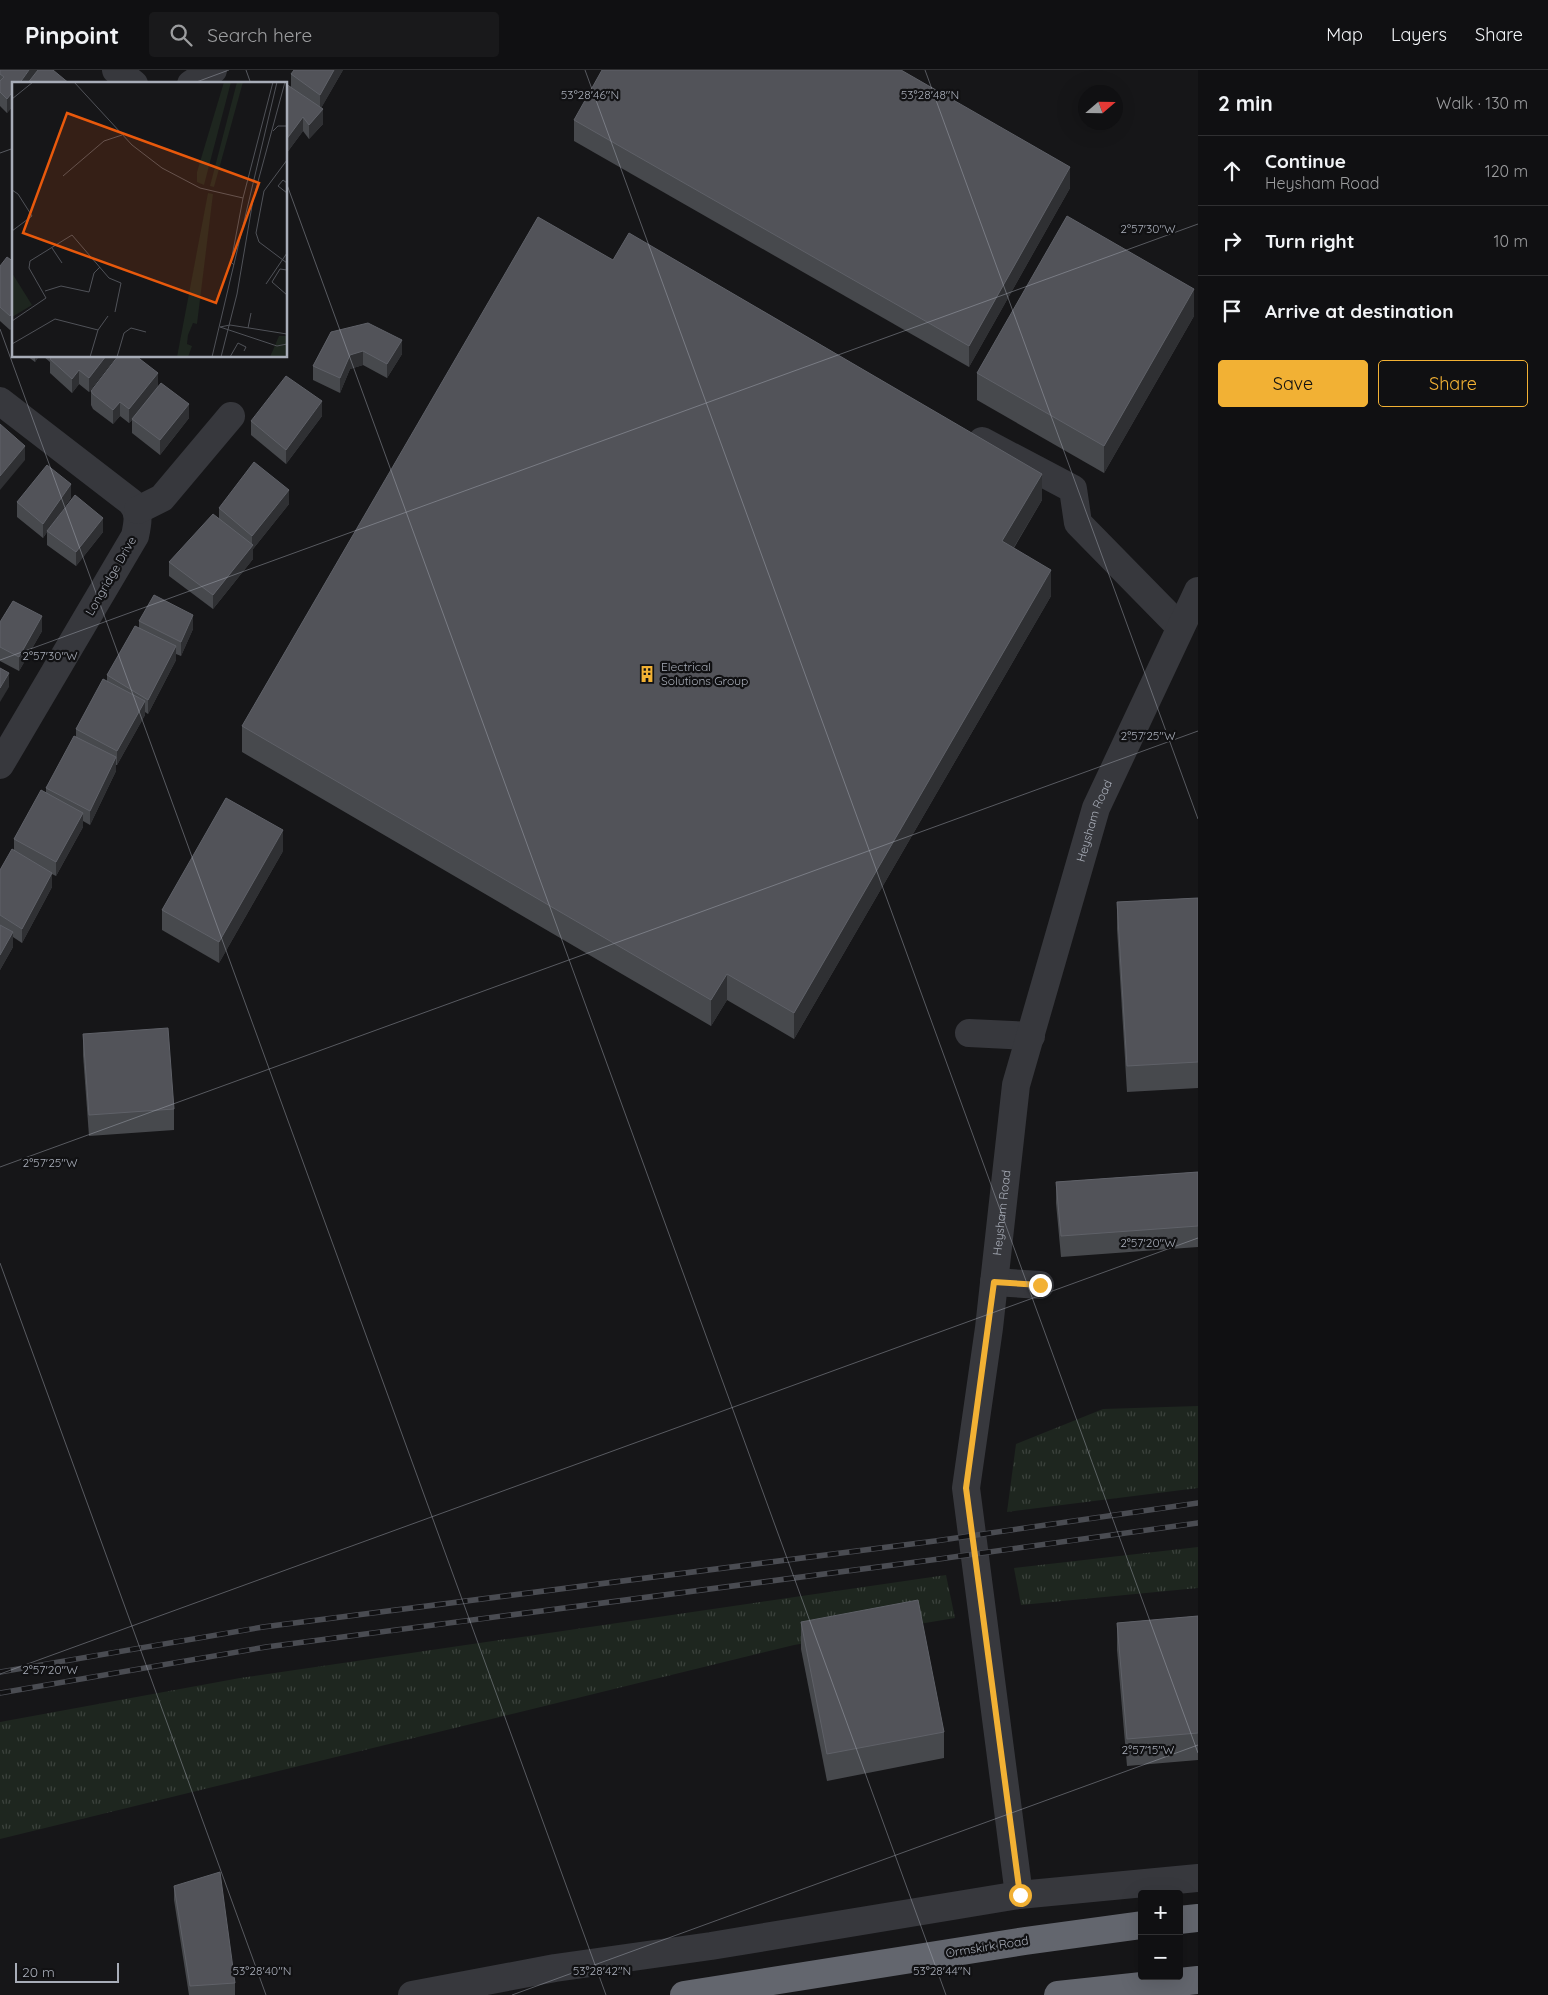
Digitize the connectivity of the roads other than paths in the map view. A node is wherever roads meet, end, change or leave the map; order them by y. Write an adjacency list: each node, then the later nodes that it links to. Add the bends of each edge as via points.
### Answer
1 (116, 70): 3 (street)
2 (213, 70): 4 (street)
3 (131, 82)
4 (194, 82)
5 (0, 401): 8 (street)
6 (232, 416): 8 (street, via 162,498)
7 (962, 429): 10 (street, via 1073,488 1078,523)
8 (138, 510): 11 (street, Longridge Drive, via 135,536)
9 (1198, 590): 10 (street, Heysham Road)
10 (1180, 627): 13 (street, Heysham Road, via 1096,808)
11 (0, 765)
12 (969, 1033): 13 (street)
13 (1030, 1036): 14 (street, Heysham Road, via 1016,1085)
14 (994, 1282): 15 (street); 17 (street, Heysham Road, via 966,1488)
15 (1040, 1285)
16 (1198, 1878): 17 (street)
17 (1020, 1895): 22 (street, via 555,1968)
18 (1198, 1918): 19 (highway)
19 (1183, 1920)
20 (1138, 1926): 23 (highway, Ormskirk Road)
21 (1198, 1980): 24 (highway)
22 (412, 1995)
23 (684, 1995)
24 (1058, 1995)

